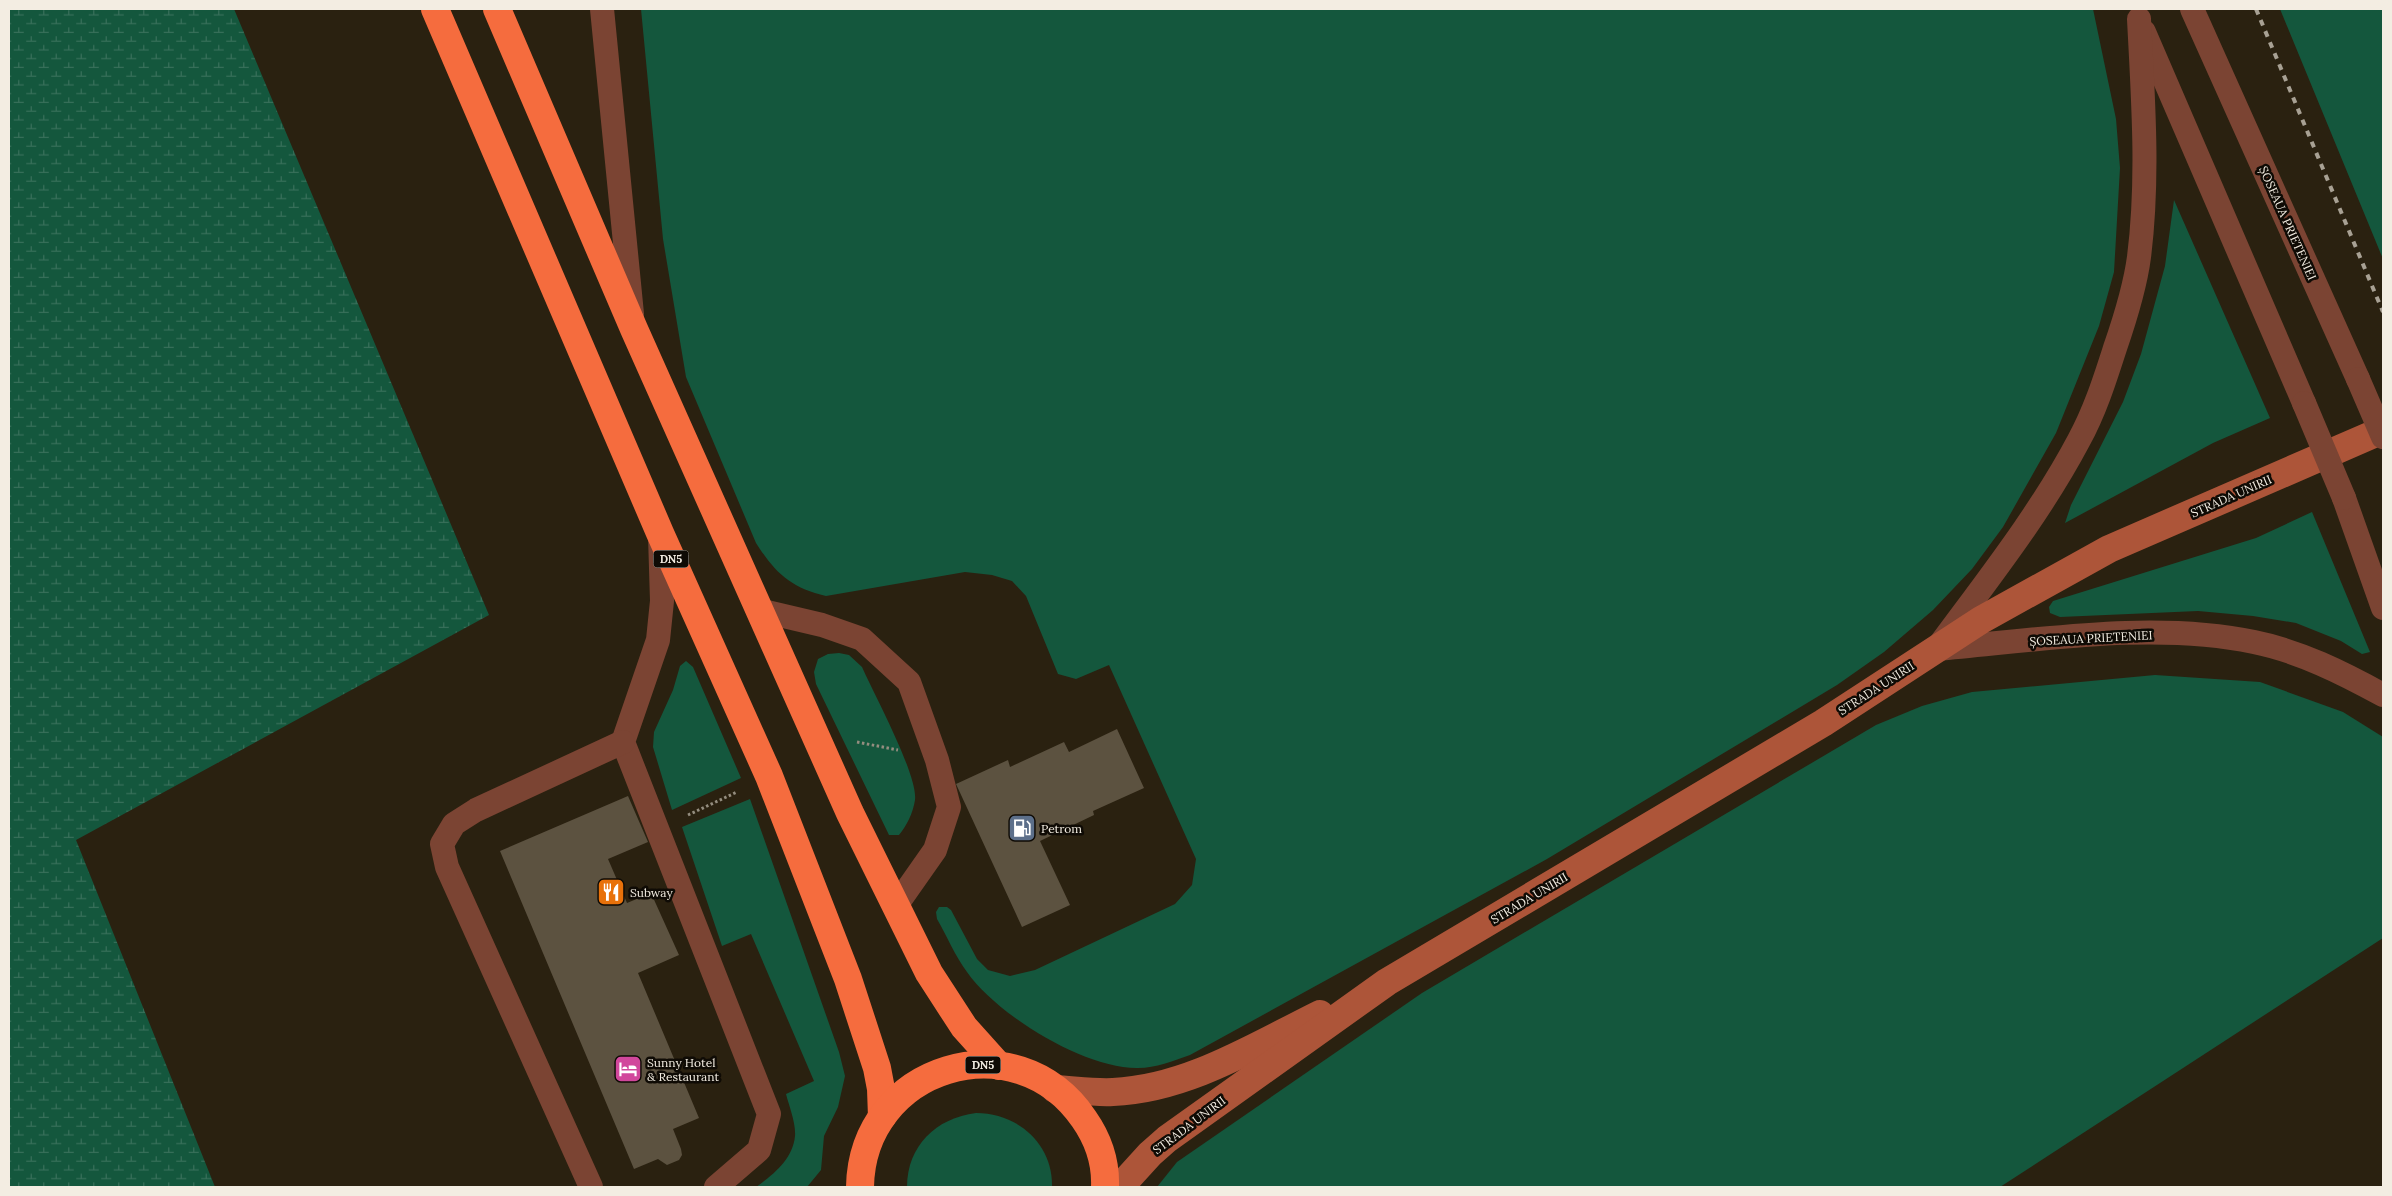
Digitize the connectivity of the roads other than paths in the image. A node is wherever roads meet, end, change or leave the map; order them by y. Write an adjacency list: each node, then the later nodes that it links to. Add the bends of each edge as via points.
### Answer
1 (435, 9): 9 (highway, DN5)
2 (497, 9): 6 (highway, DN5)
3 (602, 9): 6 (lane)
4 (2192, 9): 8 (lane, ȘOSEAUA PRIETENIEI, bridge)
5 (2136, 14): 10 (lane, bridge, via 2344,498); 12 (lane, via 2144,134 2144,205 2139,258 2128,311 2105,380 2080,438 2056,481)
6 (634, 329): 11 (highway, DN5)
7 (2383, 430): 12 (main road, STRADA UNIRII, via 2109,549 1989,615)
8 (2383, 437)
9 (660, 533): 14 (lane, via 662,600 658,640); 19 (highway, DN5, via 769,776 848,979 877,1068)
10 (2383, 608)
11 (758, 610): 15 (highway, DN5); 15 (lane, via 822,625 862,639 909,682 937,760 949,807 935,850)
12 (1937, 649): 13 (lane, ȘOSEAUA PRIETENIEI, via 2120,634 2227,638 2255,642 2306,658); 16 (main road, STRADA UNIRII / DN5, via 1823,723)
13 (2383, 695)
14 (623, 742): 20 (lane, via 476,810 454,824 442,844 447,867); 21 (lane, via 769,1114 759,1150)
15 (895, 906): 17 (highway, DN5, via 929,973 955,1014)
16 (1387, 982): 18 (main road, STRADA UNIRII / DN5, via 1190,1077 1113,1092); 24 (main road, STRADA UNIRII, via 1167,1139)
17 (999, 1066): 18 (highway, DN5, via 1033,1076); 19 (highway, DN5, via 974,1065 939,1072 907,1091)
18 (1055, 1088): 23 (highway, DN5, via 1074,1105 1094,1135 1102,1159)
19 (882, 1117): 22 (highway, DN5, via 866,1150)
20 (591, 1187)
21 (716, 1187)
22 (860, 1187)
23 (1105, 1187)
24 (1120, 1187)

